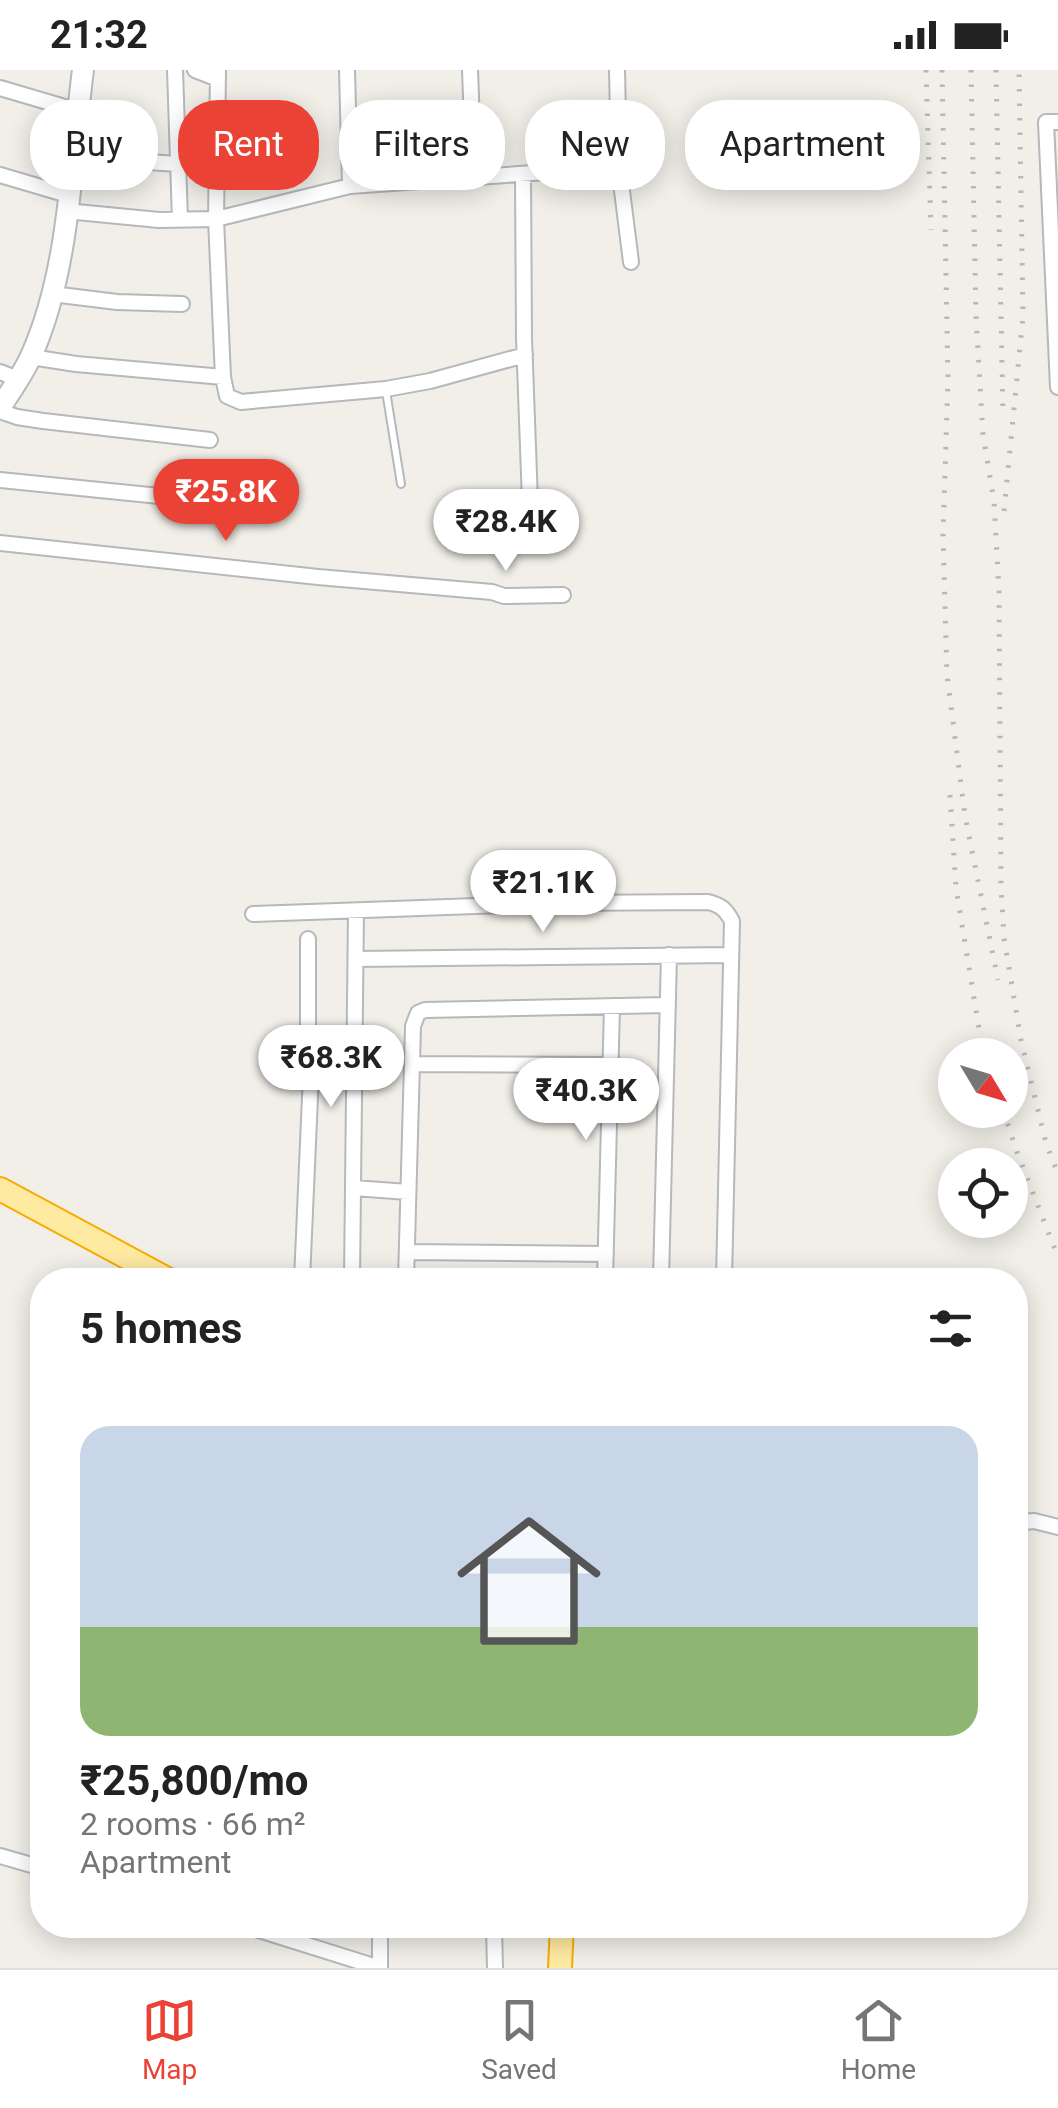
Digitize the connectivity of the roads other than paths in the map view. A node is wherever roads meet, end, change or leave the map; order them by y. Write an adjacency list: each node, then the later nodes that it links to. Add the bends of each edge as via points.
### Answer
1 (83, 70): 10 (main road)
2 (175, 70): 16 (street)
3 (194, 70): 7 (street)
4 (347, 70): 11 (street)
5 (470, 70): 12 (street)
6 (617, 70): 13 (street)
7 (218, 75): 25 (street)
8 (0, 88): 9 (street)
9 (41, 100)
10 (79, 100)
11 (348, 100)
12 (471, 100)
13 (618, 100)
14 (1058, 122): 30 (street, via 1046,122)
15 (158, 163): 16 (street)
16 (178, 164)
17 (523, 174): 19 (street); 31 (street)
18 (0, 175): 24 (street)
19 (505, 175)
20 (339, 189): 25 (street)
21 (68, 190): 24 (main road)
22 (179, 190): 26 (street)
23 (622, 190): 27 (street)
24 (67, 203): 26 (street); 28 (main road)
25 (216, 219): 26 (street); 34 (street)
26 (180, 220)
27 (631, 262)
28 (52, 294): 29 (street); 32 (main road)
29 (182, 304)
30 (1057, 319): 35 (street)
31 (525, 355): 36 (street); 42 (street)
32 (31, 356): 33 (main road); 34 (street)
33 (9, 375): 37 (main road)
34 (222, 377): 36 (street, via 228,396 242,402)
35 (1058, 387)
36 (386, 389): 40 (lane)
37 (0, 410): 38 (street)
38 (210, 440)
39 (0, 480): 41 (street)
40 (401, 484)
41 (209, 501)
42 (530, 502)
43 (0, 543): 44 (street, via 504,596)
44 (563, 596)
45 (356, 911): 46 (street); 48 (street, via 708,902 719,904 732,921); 50 (street)
46 (253, 914)
47 (308, 939): 61 (street, via 311,1074)
48 (732, 955): 49 (street); 66 (street)
49 (669, 956): 50 (street); 52 (street)
50 (356, 959): 55 (street)
51 (612, 1006): 52 (street); 53 (street, via 425,1010 414,1018); 54 (street)
52 (668, 1006): 65 (street)
53 (412, 1064): 54 (street); 57 (street)
54 (610, 1065): 59 (street)
55 (354, 1188): 57 (street); 62 (street)
56 (0, 1189): 60 (highway)
57 (408, 1192): 58 (street)
58 (406, 1252): 59 (street); 63 (street)
59 (606, 1254): 64 (street)
60 (147, 1268)
61 (303, 1268)
62 (352, 1268)
63 (406, 1268)
64 (605, 1268)
65 (661, 1268)
66 (724, 1268)
67 (1028, 1522): 68 (street)
68 (1058, 1526)
69 (0, 1856): 70 (street)
70 (30, 1865)
71 (308, 1938): 72 (street, via 380,1968)
72 (380, 1938)
73 (494, 1938): 75 (street)
74 (561, 1938): 76 (highway)
75 (495, 1968)
76 (560, 1968)

